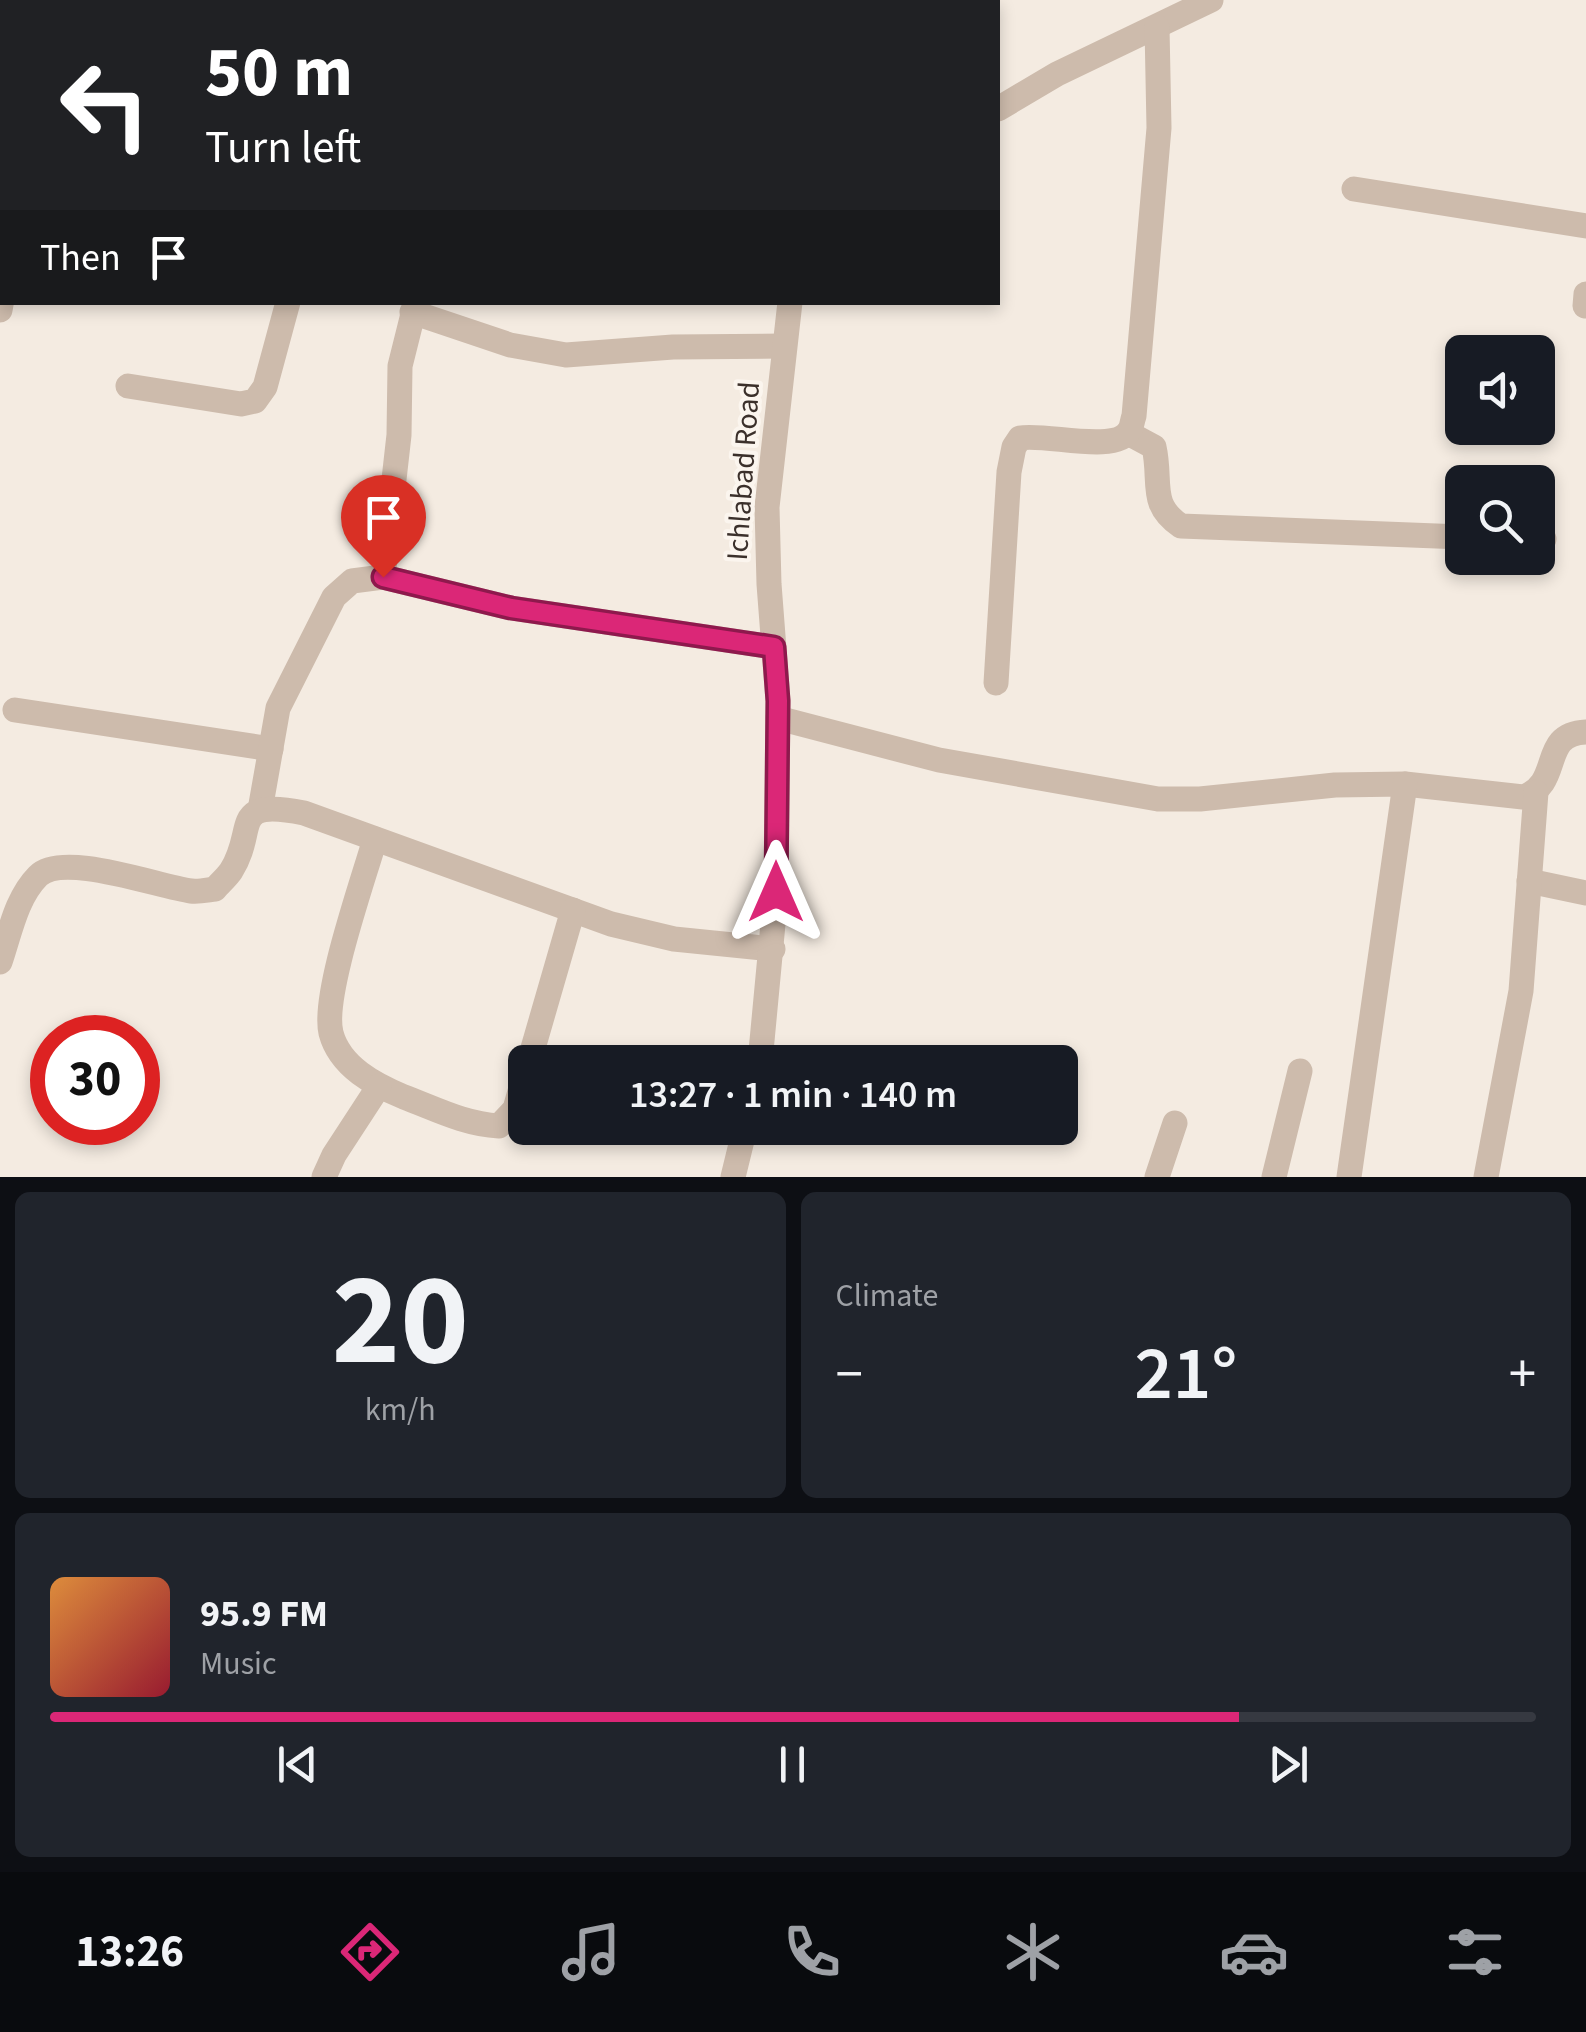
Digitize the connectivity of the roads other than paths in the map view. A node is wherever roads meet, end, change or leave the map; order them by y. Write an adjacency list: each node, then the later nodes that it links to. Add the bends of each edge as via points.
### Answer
1 (1211, 0): 2 (street)
2 (1157, 26): 3 (street); 13 (street, via 1159,128)
3 (1000, 108)
4 (1354, 189): 5 (street)
5 (1586, 226)
6 (1586, 294): 9 (street)
7 (287, 305): 12 (street, via 255,401)
8 (790, 305): 11 (street, Ichlabad Road)
9 (1585, 306)
10 (414, 307): 11 (street, via 510,346 566,355); 15 (street, via 400,366)
11 (784, 346): 16 (street, Ichlabad Road, via 768,507)
12 (128, 386)
13 (1128, 433): 14 (street, via 1154,447 1160,506 1181,526); 17 (street, via 1104,442 1032,436 1014,447)
14 (1445, 536)
15 (383, 577): 16 (street, via 511,608); 21 (street, via 352,581 334,597 278,708)
16 (774, 647): 19 (street, Ichlabad Road)
17 (996, 683)
18 (15, 710): 21 (street)
19 (778, 718): 22 (street, via 939,760 1158,799); 29 (street, Ichlabad Road)
20 (1586, 732): 23 (street, via 1560,740)
21 (271, 749): 24 (street)
22 (1405, 784): 23 (street, via 1523,797); 42 (street)
23 (1536, 792): 26 (street)
24 (260, 810): 25 (street, via 304,813); 30 (street, via 247,821 232,869 215,889 194,891 120,873 40,872 22,898)
25 (375, 839): 28 (street); 34 (street, via 330,999 332,1034 347,1062)
26 (1529, 881): 27 (street); 43 (street, via 1517,1018)
27 (1586, 894)
28 (573, 910): 29 (street, via 674,939); 31 (street)
29 (773, 949): 32 (street, Ichlabad Road)
30 (0, 962)
31 (533, 1045)
32 (762, 1045)
33 (1300, 1071): 41 (street)
34 (379, 1086): 35 (street, via 473,1124 498,1126); 38 (street)
35 (508, 1116)
36 (1175, 1124): 40 (street)
37 (740, 1145): 39 (street)
38 (324, 1177)
39 (732, 1177)
40 (1157, 1177)
41 (1274, 1177)
42 (1348, 1177)
43 (1486, 1177)

